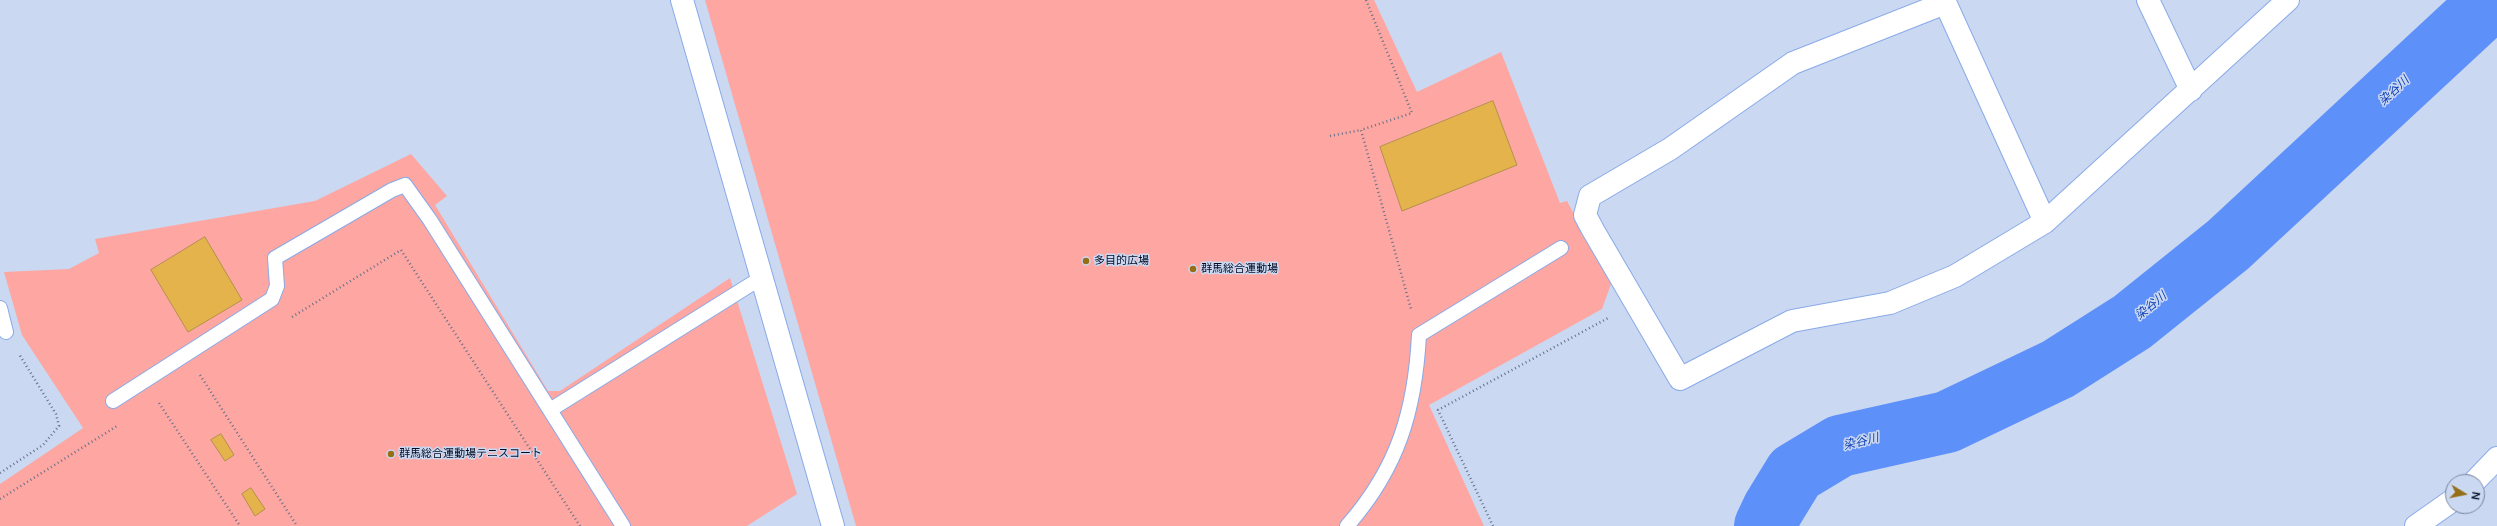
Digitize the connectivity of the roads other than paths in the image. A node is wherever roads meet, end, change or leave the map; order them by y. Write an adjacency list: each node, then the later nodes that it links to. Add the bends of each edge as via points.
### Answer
1 (682, 0): 8 (street)
2 (2148, 0): 5 (street)
3 (2288, 0): 5 (street)
4 (1944, 2): 6 (street); 6 (street, via 1793,63 1670,149 1590,196 1585,215 1680,379 1792,321 1890,302 1955,276)
5 (2191, 90): 6 (street)
6 (2045, 222)
7 (1561, 248): 18 (lane, via 1418,335 1417,373 1398,447 1380,481)
8 (761, 278): 12 (lane); 17 (street)
9 (0, 308): 10 (lane)
10 (6, 332)
11 (113, 401): 12 (lane, via 272,300 277,286 276,258 392,190 405,185 434,226)
12 (550, 410): 16 (lane)
13 (2497, 458): 14 (street)
14 (2482, 474)
15 (2445, 506): 19 (street)
16 (623, 526)
17 (833, 526)
18 (1346, 526)
19 (2416, 526)

